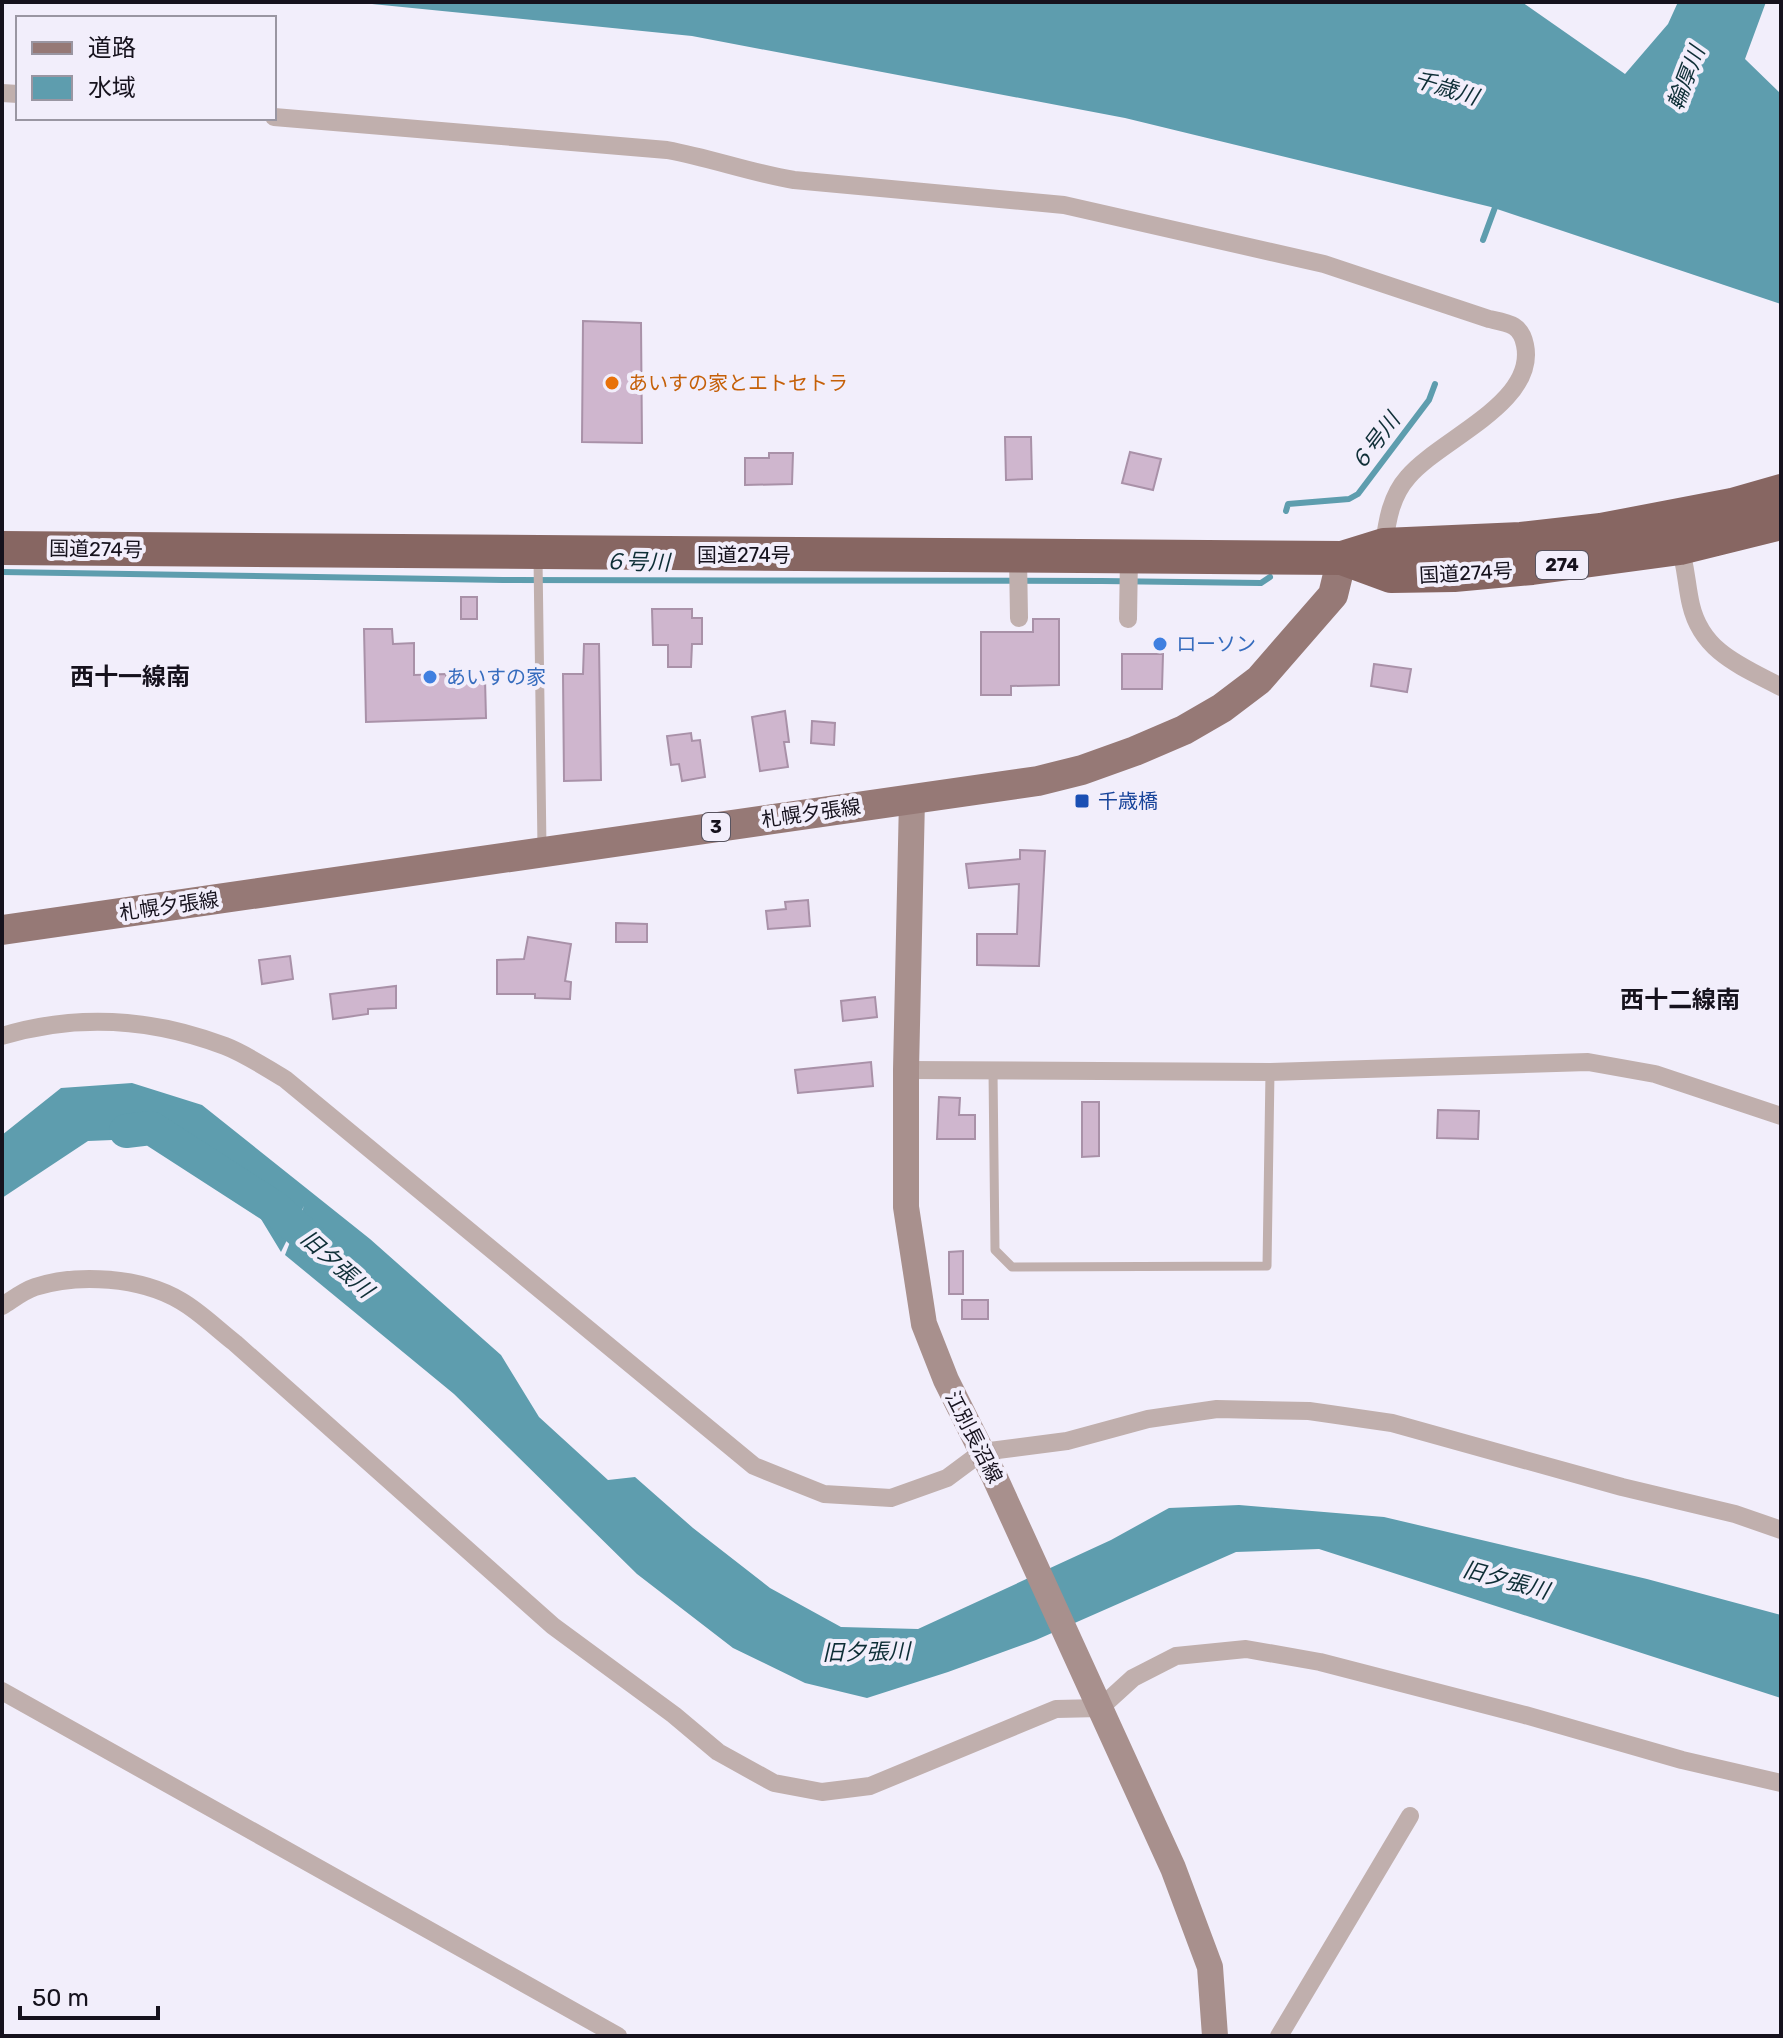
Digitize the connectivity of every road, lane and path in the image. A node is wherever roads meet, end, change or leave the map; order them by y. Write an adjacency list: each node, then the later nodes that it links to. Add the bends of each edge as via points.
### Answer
1 (276, 117): 5 (street, via 667,150 794,180 1064,205 1324,264 1512,324 1526,352 1520,379 1497,408 1405,480 1387,513)
2 (1781, 491): 4 (highway, 国道274号 / 274, via 1732,505)
3 (1781, 523): 4 (highway, 国道274号 / 274)
4 (1674, 532): 5 (highway, 国道274号 / 274, via 1601,530); 7 (highway, 国道274号 / 274, via 1547,567 1454,575 1391,576); 13 (street, via 1699,631 1725,656)
5 (1384, 545): 7 (highway, 国道274号 / 274)
6 (2, 548): 8 (highway, 国道274号 / 274)
7 (1342, 558): 10 (highway, 国道274号 / 274); 14 (main road, 札幌夕張線 / 3, via 1333,595 1259,680 1184,730 1082,770)
8 (538, 560): 9 (highway, 国道274号 / 274); 15 (lane)
9 (1018, 563): 10 (highway, 国道274号 / 274); 11 (street)
10 (1129, 563): 12 (street)
11 (1019, 618)
12 (1128, 619)
13 (1781, 687)
14 (912, 799): 15 (main road, 札幌夕張線 / 3); 18 (main road, 江別長沼線)
15 (542, 852): 16 (main road, 札幌夕張線 / 3)
16 (2, 930)
17 (2, 1036): 23 (street, via 101,1019 166,1027 228,1047 274,1072 754,1466 824,1494 891,1498 947,1478)
18 (906, 1070): 19 (street); 23 (main road, 江別長沼線, via 906,1207 924,1324)
19 (993, 1071): 20 (street); 20 (lane, via 995,1250 1012,1267 1267,1266)
20 (1270, 1072): 21 (street, via 1588,1062 1655,1074)
21 (1781, 1116)
22 (2, 1306): 26 (street, via 33,1288 84,1278 120,1281 182,1301 553,1626 718,1752 774,1783 822,1792 870,1786 1056,1709)
23 (982, 1452): 24 (street, via 1067,1441 1148,1419 1217,1409 1309,1411 1392,1423); 26 (main road, 江別長沼線)
24 (1781, 1530)
25 (2, 1691): 29 (street)
26 (1100, 1708): 27 (street, via 1133,1678 1176,1656 1246,1649 1320,1662); 30 (main road, 江別長沼線, via 1173,1868 1210,1967)
27 (1781, 1783)
28 (1410, 1816): 31 (street)
29 (618, 2036)
30 (1215, 2036)
31 (1279, 2036)

